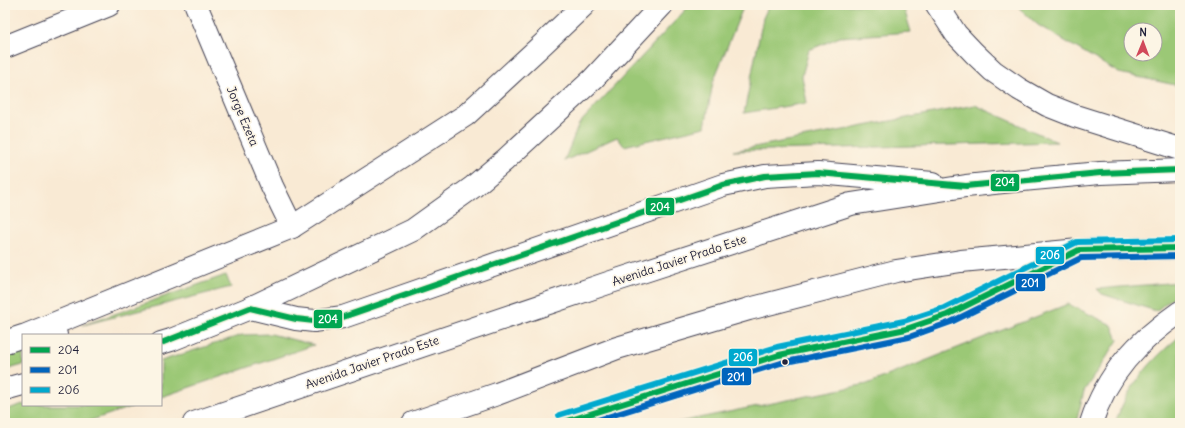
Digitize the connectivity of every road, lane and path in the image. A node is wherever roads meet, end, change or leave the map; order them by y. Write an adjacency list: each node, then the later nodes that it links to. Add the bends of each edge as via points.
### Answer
1 (109, 5): 6 (main road)
2 (196, 5): 10 (main road, Jorge Ezeta, via 272,186)
3 (584, 5): 10 (main road, via 466,115)
4 (662, 5): 12 (main road, via 593,79 473,187 413,230)
5 (937, 5): 7 (main road, via 956,34 974,53 993,71 1020,89 1047,105 1075,116)
6 (5, 47)
7 (1180, 150)
8 (1180, 170): 9 (main road, Avenida Javier Prado Este, via 1100,173)
9 (966, 186): 12 (main road, via 818,172 765,176 723,185 343,317 314,321); 20 (main road, Avenida Javier Prado Este, via 851,204 600,285)
10 (292, 226): 14 (main road)
11 (1180, 248): 21 (main road, via 1079,250 896,271 749,308 617,348)
12 (250, 308): 16 (main road)
13 (1180, 312): 22 (main road, via 1138,345 1126,358 1102,394)
14 (29, 334)
15 (22, 337): 17 (main road)
16 (164, 341)
17 (5, 342)
18 (22, 384): 19 (main road)
19 (5, 389)
20 (194, 423)
21 (412, 423)
22 (1091, 423)

